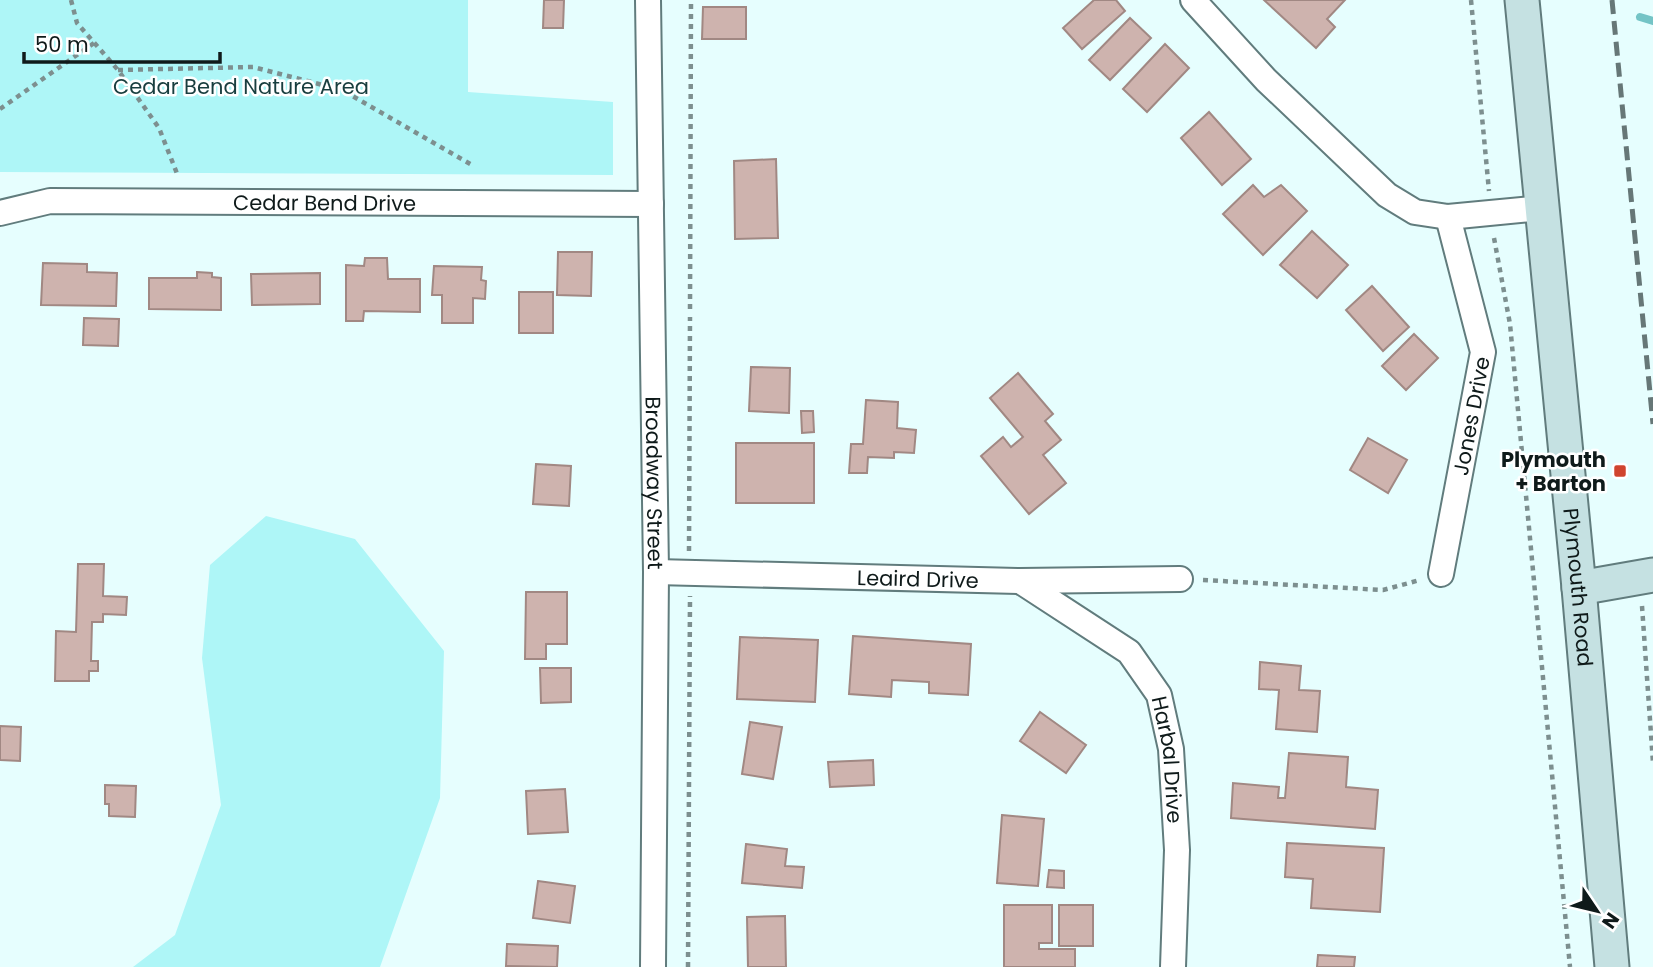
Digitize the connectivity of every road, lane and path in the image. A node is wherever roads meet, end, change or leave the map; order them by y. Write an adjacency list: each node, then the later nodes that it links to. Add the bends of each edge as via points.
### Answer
1 (71, 0): 7 (path, via 77,23)
2 (648, 0): 13 (street, Broadway Street)
3 (691, 0): 18 (path)
4 (1194, 0): 16 (street, via 1266,80 1387,195 1415,212)
5 (1471, 0): 11 (path)
6 (1522, 0): 14 (main road, Plymouth Road)
7 (94, 43): 8 (path); 9 (path)
8 (118, 70): 10 (path, via 253,67 342,90); 12 (path, via 159,128 180,183)
9 (0, 109)
10 (472, 165)
11 (1487, 174)
12 (181, 202): 13 (street, Cedar Bend Drive); 15 (street, Cedar Bend Drive, via 50,201)
13 (651, 204): 21 (street, Broadway Street)
14 (1541, 208): 16 (street); 26 (main road, Plymouth Road)
15 (0, 213)
16 (1448, 217): 22 (street, Jones Drive, via 1483,352)
17 (1496, 251): 33 (path, via 1510,324)
18 (690, 309)
19 (690, 317): 20 (path)
20 (690, 551)
21 (656, 572): 25 (street, Leaird Drive); 30 (street, Broadway Street)
22 (1441, 575): 24 (path, via 1383,590)
23 (1653, 575): 26 (main road)
24 (1180, 579): 25 (street, Leaird Drive)
25 (1020, 581): 32 (street, Harbal Drive, via 1129,652 1159,695 1171,749 1177,849)
26 (1579, 588): 34 (main road, Plymouth Road)
27 (690, 595): 31 (path)
28 (1642, 605): 29 (path)
29 (1653, 763)
30 (653, 967)
31 (688, 967)
32 (1173, 967)
33 (1570, 967)
34 (1612, 967)

